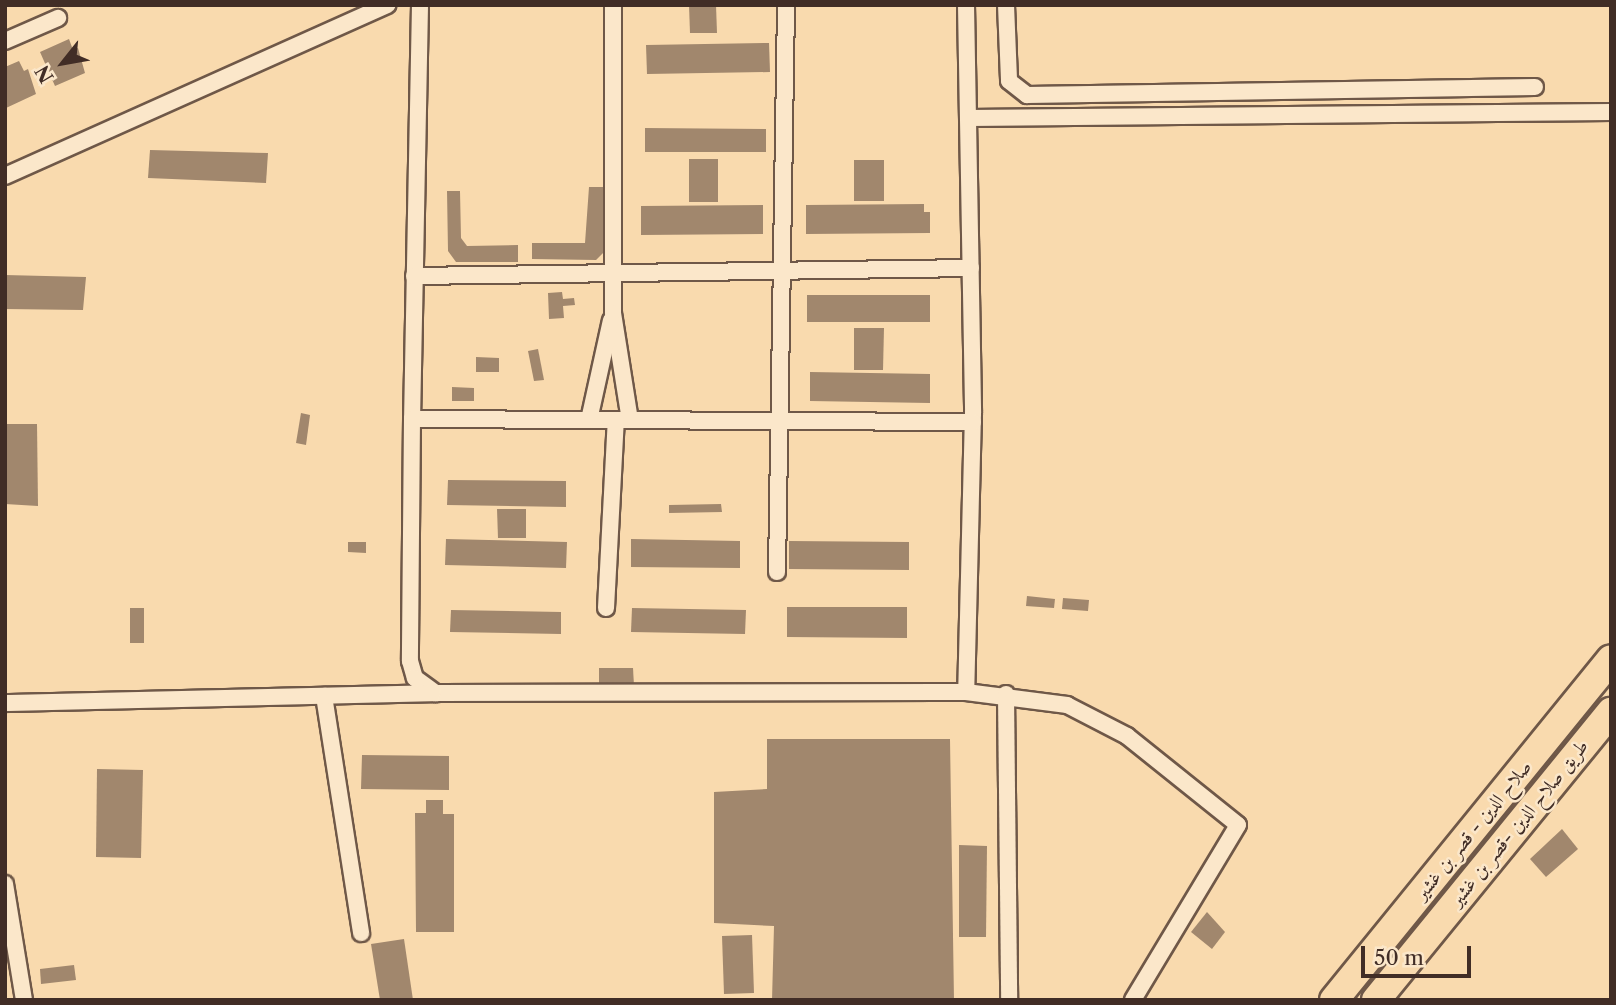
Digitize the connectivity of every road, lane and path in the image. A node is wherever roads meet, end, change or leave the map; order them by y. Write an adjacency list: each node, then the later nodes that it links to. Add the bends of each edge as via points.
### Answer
1 (387, 5): 12 (street)
2 (419, 5): 16 (street)
3 (612, 5): 15 (street)
4 (786, 5): 14 (street)
5 (966, 5): 11 (street)
6 (1006, 5): 9 (street, via 1009,81 1027,95)
7 (58, 18): 8 (street)
8 (5, 41)
9 (1535, 87)
10 (1611, 112): 11 (street)
11 (969, 118): 13 (street)
12 (5, 176)
13 (971, 268): 14 (street); 22 (street)
14 (780, 270): 15 (street); 21 (street)
15 (613, 273): 16 (street); 17 (street)
16 (414, 276): 18 (street)
17 (612, 313): 19 (street); 20 (street)
18 (412, 419): 19 (street); 27 (street, via 410,661 415,678)
19 (589, 420): 20 (street)
20 (622, 420): 21 (street); 24 (street)
21 (778, 421): 22 (street); 23 (street)
22 (973, 422): 26 (street)
23 (777, 572)
24 (606, 608)
25 (1611, 659): 38 (highway, صلاح الدين - قصر بن غشير)
26 (966, 692): 27 (street); 28 (street)
27 (436, 693): 29 (street)
28 (1006, 694): 36 (street); 37 (street, via 1067,705 1127,736 1238,825)
29 (324, 696): 30 (street); 33 (street)
30 (5, 703)
31 (1611, 712): 34 (highway, طريق صلاح الدين -قصر بن غشير)
32 (5, 884): 35 (street)
33 (361, 933)
34 (1398, 971): 39 (highway, طريق صلاح الدين -قصر بن غشير); 40 (street)
35 (24, 1000)
36 (1009, 1000)
37 (1133, 1000)
38 (1334, 1000)
39 (1376, 1000)
40 (1394, 1000)

